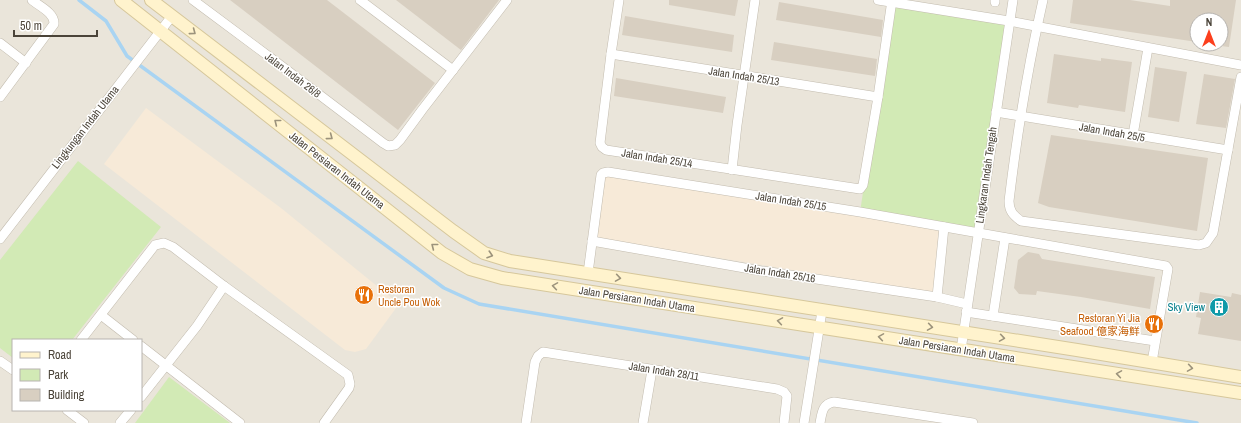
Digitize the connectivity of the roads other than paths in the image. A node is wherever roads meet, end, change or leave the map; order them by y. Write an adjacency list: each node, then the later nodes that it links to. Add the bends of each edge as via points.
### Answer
1 (32, 0): 20 (street, via 52,15 55,21)
2 (121, 0): 16 (main road, Jalan Persiaran Indah Utama)
3 (151, 0): 13 (main road, Jalan Persiaran Indah Utama)
4 (193, 0): 22 (street, Jalan Indah 26/8, via 388,146 395,145 400,140)
5 (360, 0): 22 (street)
6 (507, 0): 22 (street)
7 (619, 0): 19 (street, Jalan Indah 25/14)
8 (755, 0): 23 (street)
9 (878, 0): 12 (street)
10 (1013, 0): 14 (street, Lingkaran Indah Tengah)
11 (1044, 0): 15 (street)
12 (892, 1): 14 (street); 26 (street)
13 (172, 16): 16 (street, Lingkungan Indah Utama); 37 (main road, Jalan Persiaran Indah Utama, one-way to 37, via 484,253 510,261)
14 (1009, 21): 15 (street); 27 (street, Lingkaran Indah Tengah)
15 (1037, 27): 18 (street); 28 (street)
16 (160, 31): 35 (street, Lingkungan Indah Utama); 44 (main road, Jalan Persiaran Indah Utama, one-way to 16, via 510,279 470,269 442,253)
17 (0, 43): 20 (street)
18 (1148, 48): 21 (street); 29 (street)
19 (611, 54): 23 (street, Jalan Indah 25/13); 31 (street, Jalan Indah 25/14, via 600,143 602,147 606,150)
20 (26, 63): 25 (street)
21 (1241, 65)
22 (453, 70)
23 (744, 76): 26 (street, Jalan Indah 25/13); 31 (street)
24 (1241, 76): 30 (street)
25 (0, 97)
26 (878, 97): 31 (street, Jalan Indah 25/14, via 863,185 860,189)
27 (996, 112): 28 (street, Jalan Indah 25/5); 33 (street, Lingkaran Indah Tengah)
28 (1021, 116): 29 (street, Jalan Indah 25/5); 30 (street, via 1009,208 1021,221 1199,245 1206,243 1213,233)
29 (1133, 136): 30 (street, Jalan Indah 25/5)
30 (1228, 150)
31 (732, 170)
32 (944, 227): 33 (street, Jalan Indah 25/15); 36 (street, Jalan Indah 25/15, via 603,172); 39 (street)
33 (978, 233): 34 (street, Jalan Indah 25/15); 40 (street, Lingkaran Indah Tengah)
34 (1005, 238): 43 (street); 48 (street, Jalan Indah 25/15, via 1166,266 1168,269)
35 (0, 239)
36 (592, 241): 37 (street); 39 (street, Jalan Indah 25/16, via 756,270)
37 (588, 273): 41 (main road, Jalan Persiaran Indah Utama, one-way to 41)
38 (224, 286): 42 (street, via 173,247 164,243 155,245); 53 (street, via 197,326); 64 (street, via 344,372 350,379 348,388)
39 (937, 297): 40 (street, Jalan Indah 25/16)
40 (967, 308): 43 (street, Jalan Indah 25/16); 45 (street, Lingkaran Indah Tengah)
41 (822, 311): 44 (street); 45 (main road, Jalan Persiaran Indah Utama, one-way to 45)
42 (101, 315): 46 (street); 47 (street)
43 (993, 316): 48 (street, Jalan Indah 25/16)
44 (819, 328): 50 (main road, Jalan Persiaran Indah Utama, one-way to 44); 68 (street)
45 (964, 332): 50 (street, Lingkaran Indah Tengah); 52 (main road, Jalan Persiaran Indah Utama, one-way to 52)
46 (82, 339)
47 (132, 339)
48 (1155, 341): 52 (street)
49 (142, 347): 53 (street)
50 (961, 350): 57 (main road, Jalan Persiaran Indah Utama, one-way to 50)
51 (0, 361): 54 (street)
52 (1152, 362): 56 (main road, Jalan Persiaran Indah Utama, one-way to 56)
53 (165, 366): 58 (street); 63 (street)
54 (12, 369)
55 (652, 370): 65 (street, Jalan Indah 28/11, via 542,352 535,362); 66 (street); 67 (street, Jalan Indah 28/11, via 784,392 787,396)
56 (1241, 377)
57 (1241, 393)
58 (142, 396)
59 (68, 411): 61 (street)
60 (130, 411): 62 (street)
61 (84, 423)
62 (120, 423)
63 (240, 423)
64 (324, 423)
65 (526, 423)
66 (643, 423)
67 (784, 423)
68 (804, 423)
69 (820, 423): 70 (street, via 822,410 828,403 834,402)
70 (973, 423)

